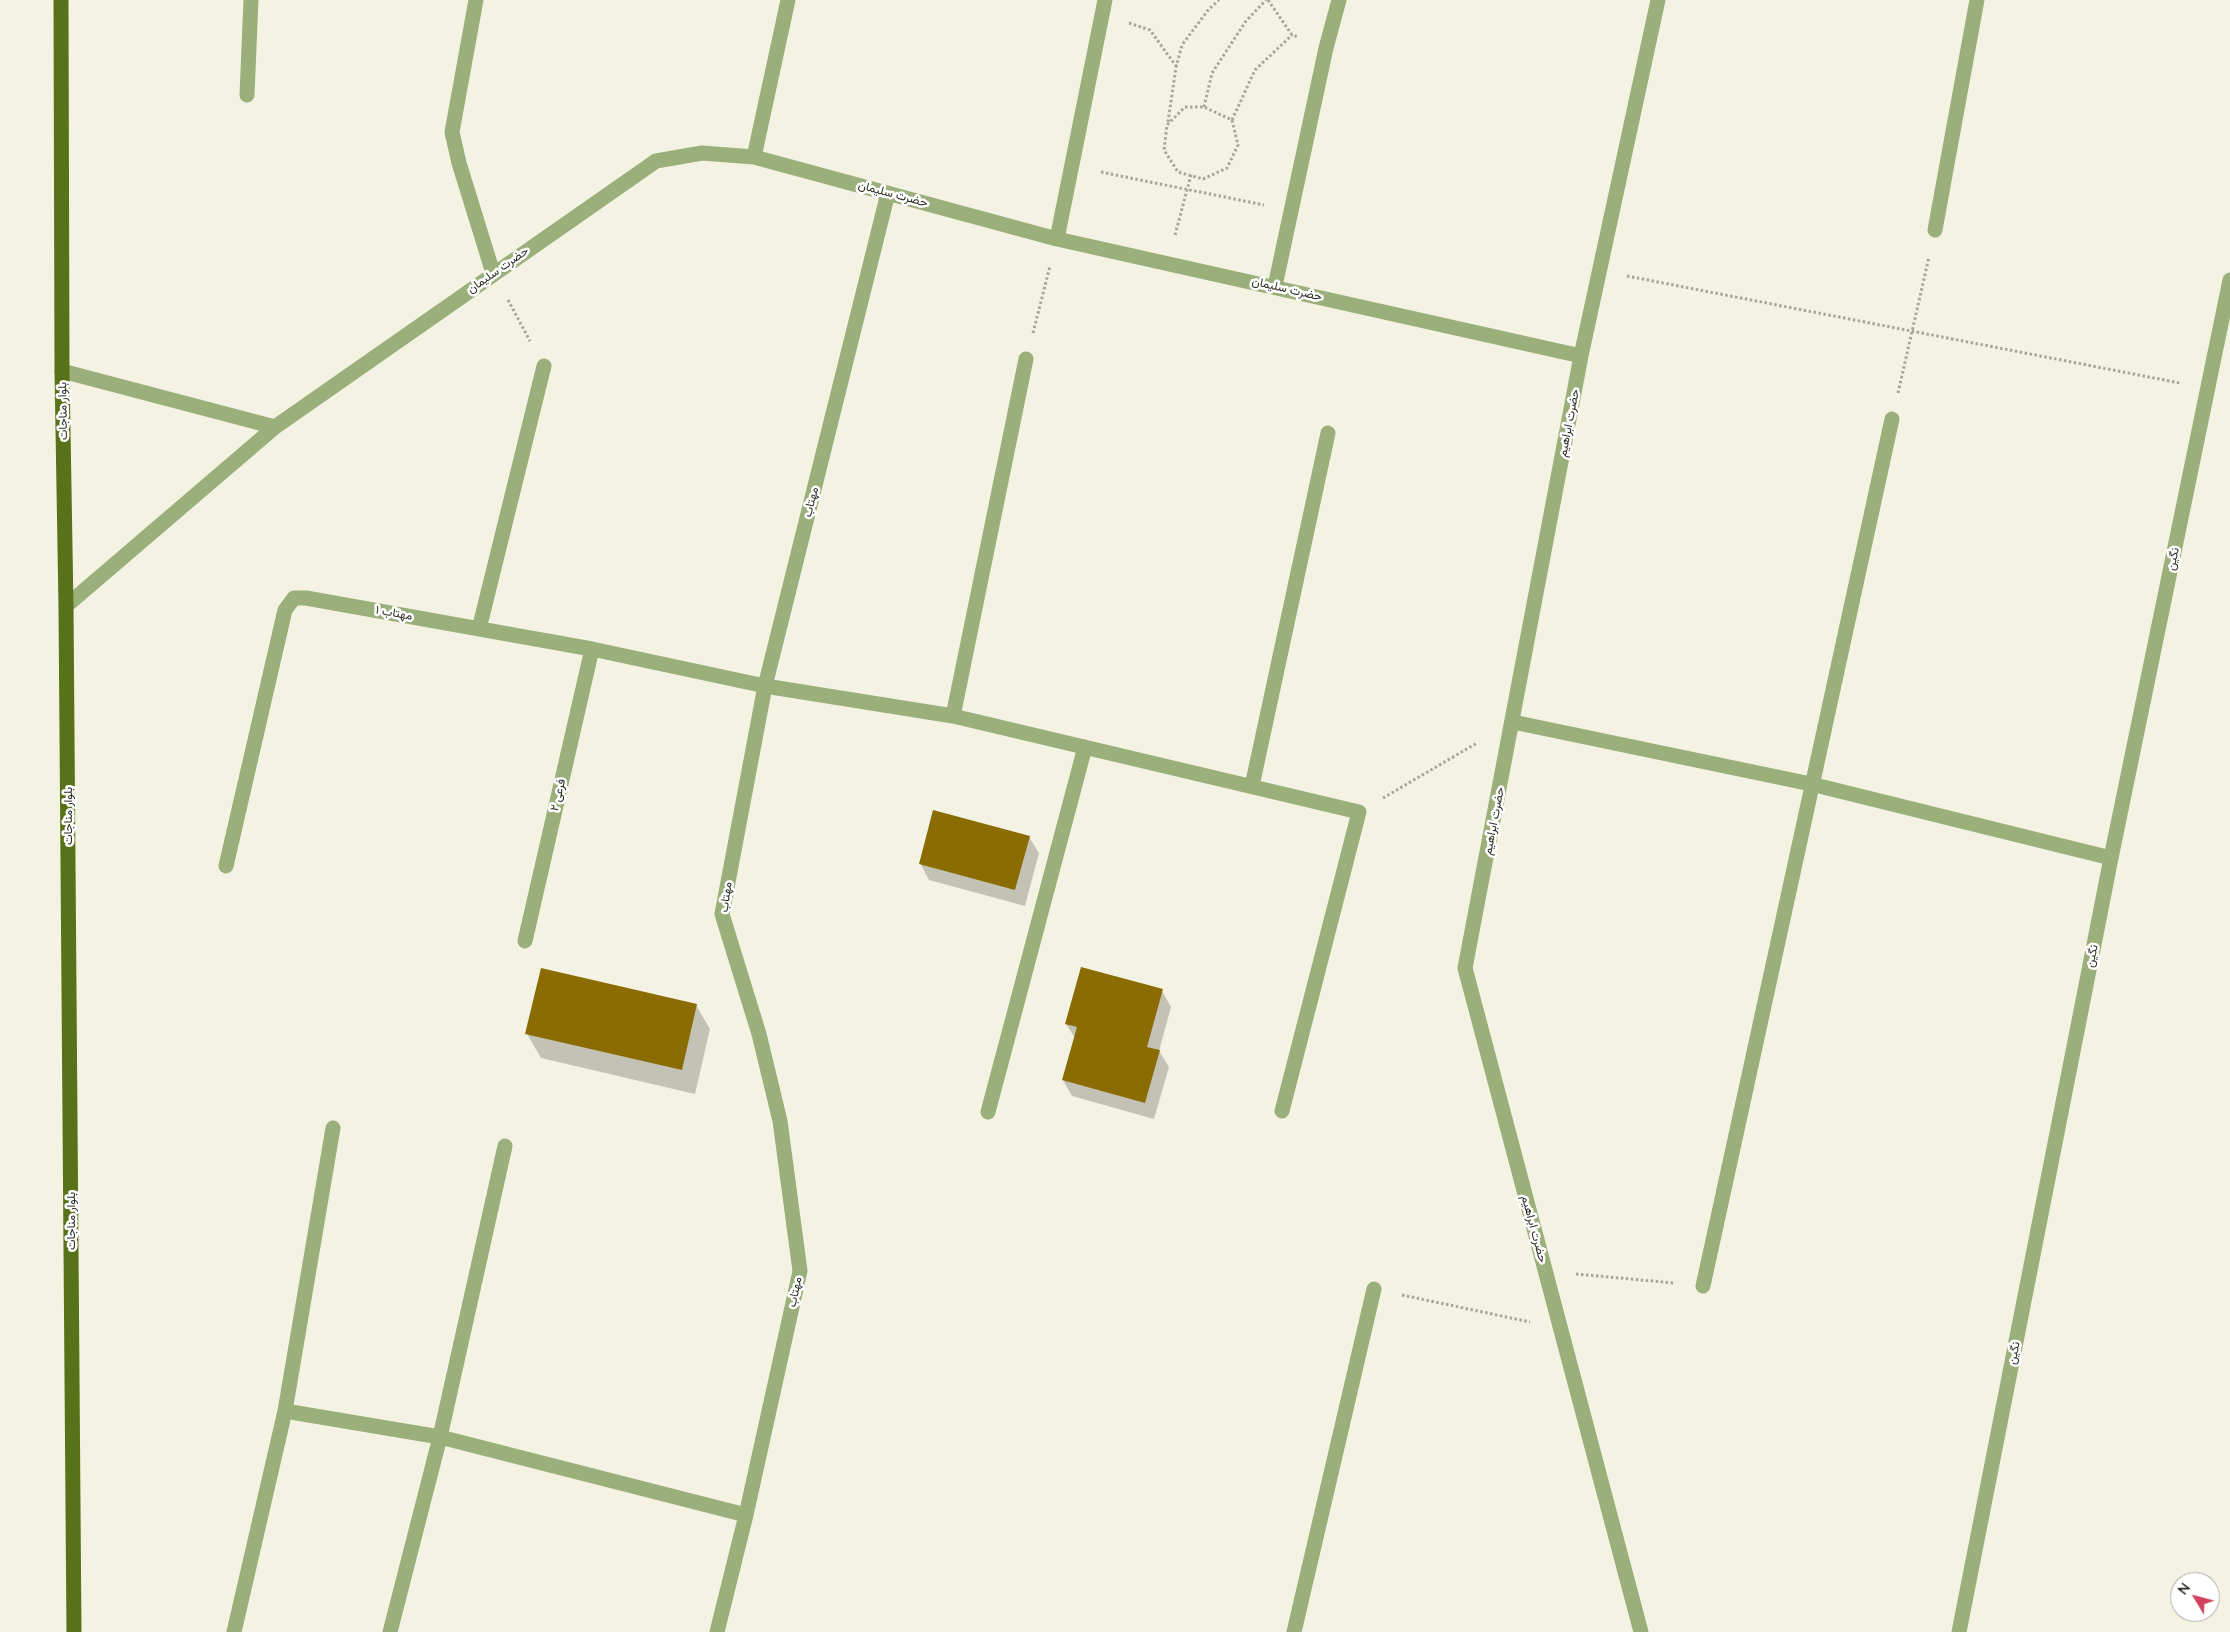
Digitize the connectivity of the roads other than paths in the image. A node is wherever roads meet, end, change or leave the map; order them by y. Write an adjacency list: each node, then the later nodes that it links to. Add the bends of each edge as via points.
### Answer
1 (61, 0): 20 (main road, بلوار مناجات)
2 (251, 0): 9 (street)
3 (476, 0): 14 (street, via 452,132)
4 (788, 0): 10 (street)
5 (1339, 0): 16 (street)
6 (1658, 0): 17 (street, حضرت ابراهیم)
7 (1977, 0): 12 (street)
8 (1103, 7): 13 (street)
9 (246, 95)
10 (754, 157): 11 (street, حضرت سلیمان); 14 (street, حضرت سلیمان, via 702,154 656,161)
11 (888, 193): 13 (street, حضرت سلیمان); 27 (street, مهتاب)
12 (1935, 230)
13 (1057, 239): 16 (street, حضرت سلیمان)
14 (493, 273): 22 (street, حضرت سلیمان)
15 (2230, 280): 33 (street, نگین)
16 (1275, 286): 17 (street, حضرت سلیمان)
17 (1581, 356): 29 (street, حضرت ابراهیم)
18 (1026, 359): 28 (street)
19 (544, 366): 25 (street)
20 (62, 371): 22 (street); 24 (main road, بلوار مناجات)
21 (1892, 419): 31 (street)
22 (275, 427): 24 (street, حضرت سلیمان)
23 (1328, 433): 32 (street)
24 (66, 606): 45 (main road, بلوار مناجات)
25 (478, 629): 26 (street, مهتاب ۱); 34 (street, مهتاب ۱, via 294,598 285,610)
26 (592, 649): 27 (street, مهتاب ۱); 35 (street, فرعی ۲)
27 (765, 686): 28 (street, مهتاب ۱); 44 (street, مهتاب, via 722,914 759,1034 780,1120 800,1271)
28 (953, 716): 30 (street, مهتاب ۱)
29 (1512, 722): 31 (street); 50 (street, حضرت ابراهیم, via 1465,968)
30 (1085, 747): 32 (street, مهتاب ۱); 37 (street)
31 (1811, 784): 33 (street); 40 (street)
32 (1252, 786): 36 (street, مهتاب ۱, via 1359,812)
33 (2111, 858): 51 (street, نگین)
34 (226, 866)
35 (525, 941)
36 (1282, 1111)
37 (988, 1112)
38 (333, 1128): 42 (street)
39 (505, 1146): 43 (street)
40 (1703, 1286)
41 (1374, 1289): 49 (street)
42 (286, 1411): 43 (street); 46 (street)
43 (440, 1437): 44 (street); 47 (street)
44 (746, 1515): 48 (street, مهتاب)
45 (74, 1632)
46 (234, 1632)
47 (390, 1632)
48 (718, 1632)
49 (1294, 1632)
50 (1640, 1632)
51 (1959, 1632)

